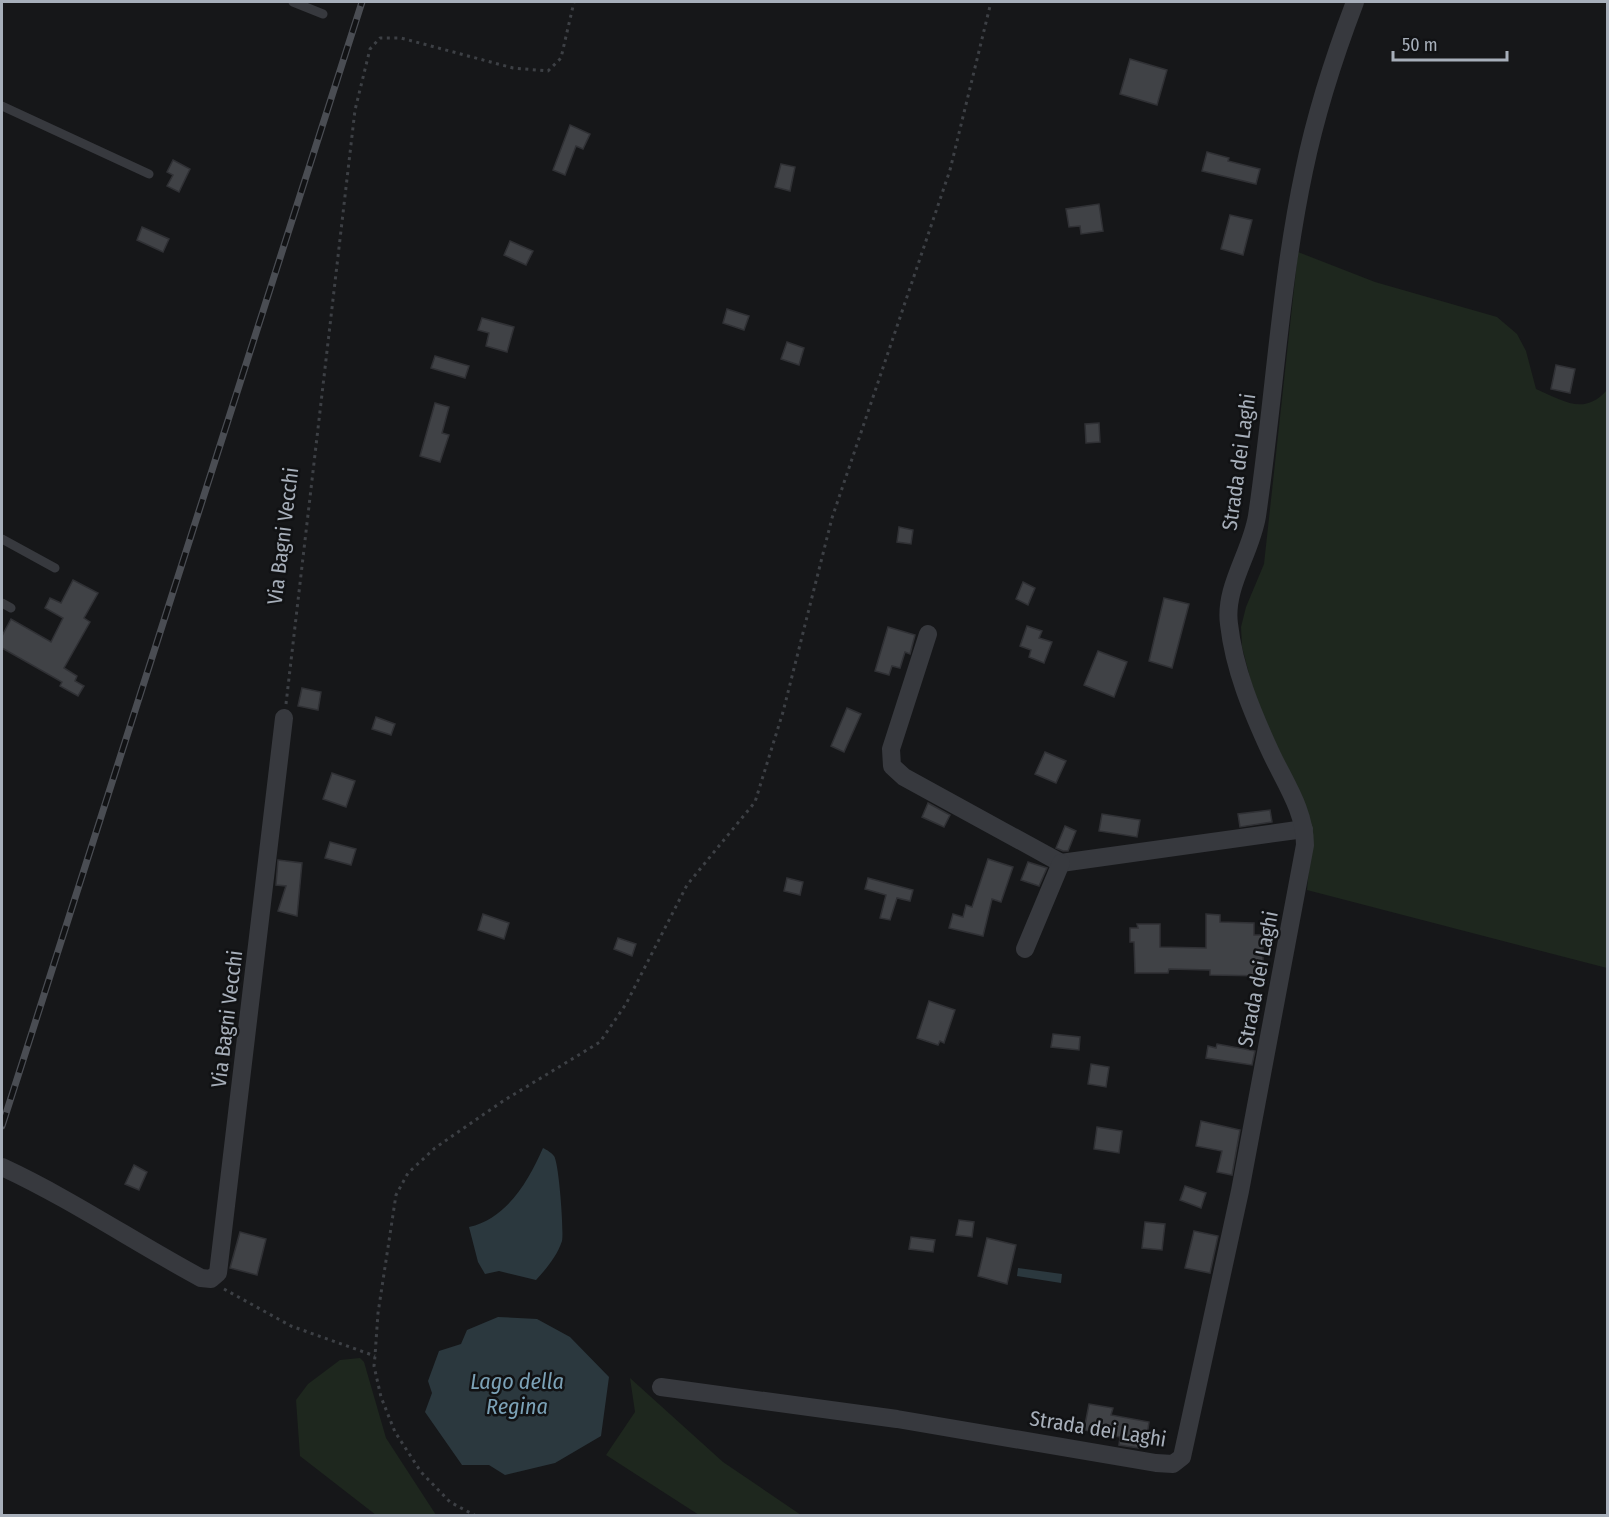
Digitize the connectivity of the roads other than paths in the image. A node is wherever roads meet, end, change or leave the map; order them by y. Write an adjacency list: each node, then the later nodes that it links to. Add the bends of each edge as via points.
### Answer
1 (293, 2): 3 (lane)
2 (1355, 2): 12 (street, Strada dei Laghi, via 1324,91 1304,172 1256,524 1228,610 1243,685)
3 (322, 14)
4 (2, 106): 5 (lane)
5 (149, 174)
6 (2, 539): 7 (lane)
7 (55, 568)
8 (2, 603): 9 (lane)
9 (11, 608)
10 (928, 634): 13 (street, via 891,749 892,766 904,777)
11 (284, 718): 15 (street, Via Bagni Vecchi, via 221,1260 216,1276 201,1278 60,1195)
12 (1304, 829): 13 (street); 16 (street, Strada dei Laghi, via 1304,853 1240,1191 1180,1461 1156,1463 897,1419)
13 (1061, 863): 14 (street)
14 (1025, 949)
15 (10, 1171)
16 (661, 1387)

